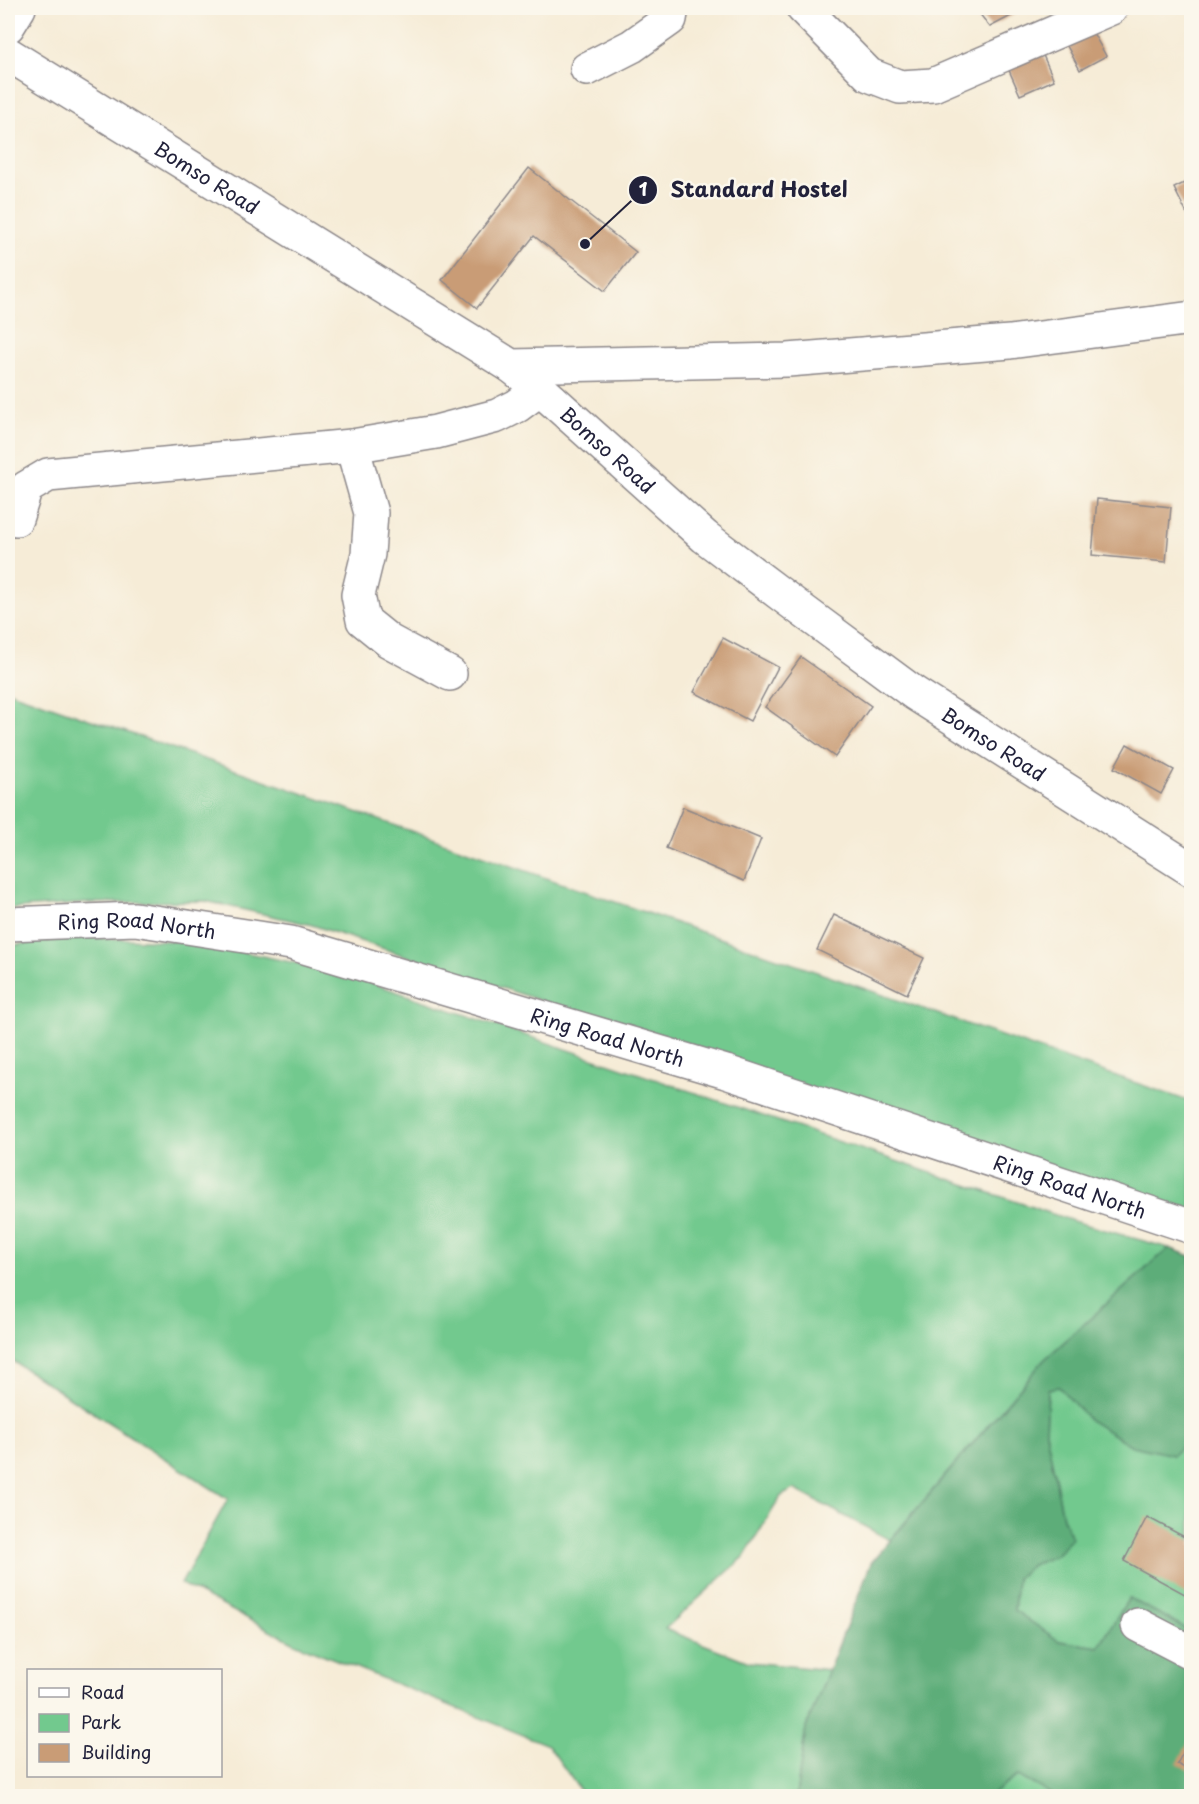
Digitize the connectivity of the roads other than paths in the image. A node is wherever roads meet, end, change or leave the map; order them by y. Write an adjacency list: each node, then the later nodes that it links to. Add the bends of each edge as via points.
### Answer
1 (19, 8): 5 (street)
2 (672, 8): 7 (street, via 670,19 632,46)
3 (803, 8): 4 (street, via 869,75 900,87 933,85)
4 (1111, 8)
5 (8, 26)
6 (8, 54): 9 (street, Bomso Road)
7 (587, 69)
8 (1191, 318): 9 (street, via 1010,342 788,360)
9 (511, 366): 10 (street, Bomso Road)
10 (540, 389): 11 (street, via 497,416 435,432); 14 (street, Bomso Road, via 705,537 914,693)
11 (352, 446): 12 (street, via 48,475 26,488); 13 (street, via 371,513 368,554 358,595 363,620 388,640)
12 (16, 519)
13 (450, 674)
14 (1191, 870)
15 (8, 924): 16 (street, Ring Road North, via 135,919 291,943 726,1072)
16 (1191, 1227)
17 (1138, 1625): 18 (street)
18 (1191, 1653)

